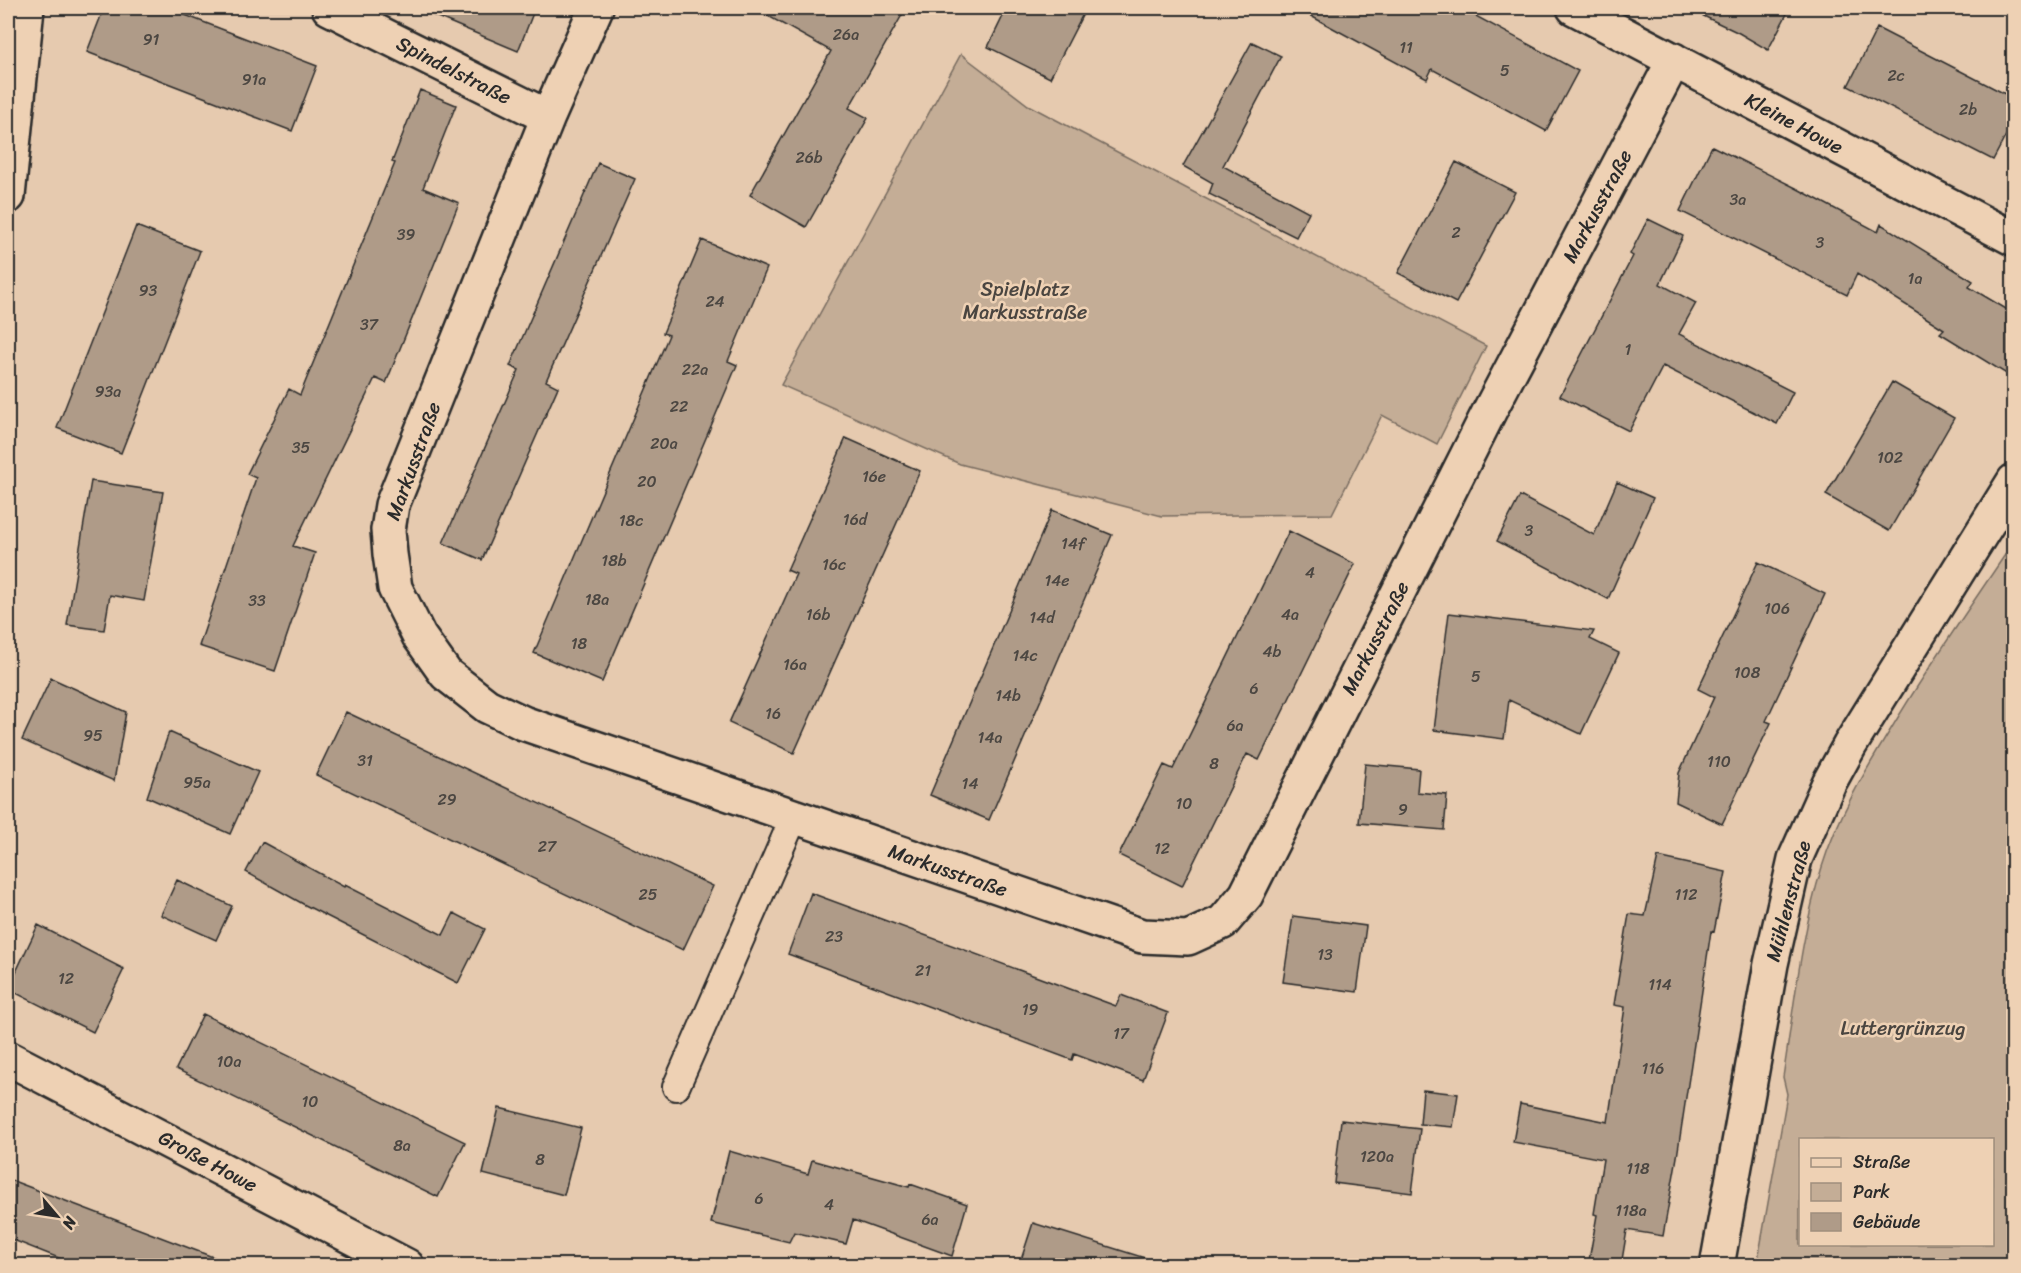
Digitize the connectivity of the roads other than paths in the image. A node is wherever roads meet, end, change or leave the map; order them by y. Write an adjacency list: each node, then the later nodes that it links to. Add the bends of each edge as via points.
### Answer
1 (27, 8): 7 (street)
2 (329, 8): 6 (street, Spindelstraße)
3 (596, 8): 6 (street, Markusstraße)
4 (1574, 8): 5 (street, Kleine Howe)
5 (1674, 60): 8 (street, Kleine Howe); 10 (street, Markusstraße, via 1490,410 1246,895 1223,922 1188,938 1142,936)
6 (548, 117): 10 (street, Markusstraße, via 392,505 388,530 395,588 419,636 446,674 487,706 523,723)
7 (8, 196)
8 (2013, 239)
9 (2013, 481): 14 (street, Mühlenstraße, via 1850,745 1795,860 1773,954)
10 (794, 817): 12 (lane)
11 (8, 1058): 13 (street, Große Howe)
12 (676, 1087)
13 (407, 1266)
14 (1717, 1266)

